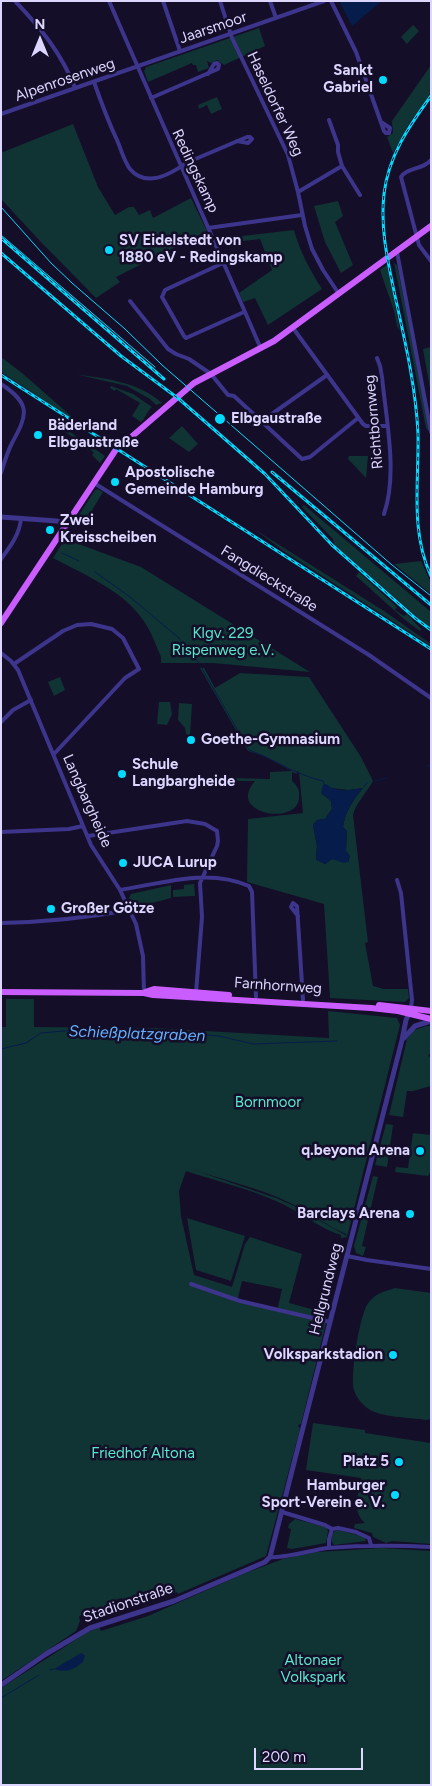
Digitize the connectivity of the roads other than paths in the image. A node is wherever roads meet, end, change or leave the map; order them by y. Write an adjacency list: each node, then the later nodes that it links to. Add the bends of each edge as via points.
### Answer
1 (14, 1): 14 (street, via 63,60)
2 (109, 1): 11 (street, Redingskamp)
3 (163, 1): 10 (street)
4 (220, 1): 9 (street, Haseldorfer Weg)
5 (270, 1): 8 (street)
6 (324, 1): 8 (street, Jaarsmoor)
7 (331, 1): 18 (street, via 356,52)
8 (276, 18): 9 (street, Jaarsmoor)
9 (231, 34): 10 (street, Jaarsmoor); 23 (street, Haseldorfer Weg, via 282,142)
10 (180, 51): 11 (street, Jaarsmoor)
11 (137, 67): 13 (street, Alpenrosenweg); 15 (street, Redingskamp)
12 (208, 74): 15 (street)
13 (94, 82): 14 (street, Alpenrosenweg); 22 (street, via 130,169 139,176 150,178)
14 (76, 88): 16 (street, Alpenrosenweg)
15 (151, 98): 22 (street, Redingskamp)
16 (1, 114)
17 (329, 120): 21 (street)
18 (381, 122)
19 (237, 141): 22 (street)
20 (431, 160): 28 (street, via 425,166 401,175)
21 (342, 166): 23 (street); 24 (street)
22 (181, 167): 27 (street, Redingskamp)
23 (298, 192): 25 (street, Haseldorfer Weg)
24 (360, 195)
25 (302, 215): 27 (street); 32 (street, Haseldorfer Weg, via 312,249)
26 (431, 226): 28 (main road)
27 (208, 228): 31 (street, Redingskamp)
28 (416, 237): 29 (main road); 30 (street)
29 (397, 252): 32 (main road); 44 (street)
30 (431, 260)
31 (223, 263): 34 (street, Redingskamp); 34 (street, via 165,290 162,293 164,299 186,338)
32 (340, 294): 35 (main road)
33 (130, 301): 38 (street, via 168,349)
34 (244, 312): 36 (street, Redingskamp)
35 (293, 328): 36 (main road); 39 (street)
36 (261, 349): 38 (main road)
37 (376, 358): 43 (street, Richtbornweg, via 382,377)
38 (211, 374): 42 (street, via 228,395 234,396); 46 (main road, via 190,386 114,451)
39 (328, 375): 41 (street); 42 (street)
40 (1, 384): 45 (street, via 20,399 24,421)
41 (358, 418): 42 (street, via 310,457 302,458); 43 (street, via 366,426)
42 (262, 421)
43 (387, 426): 47 (street, Richtbornweg, via 390,472)
44 (431, 432)
45 (1, 474)
46 (94, 482): 50 (main road); 56 (street, Fangdieckstraße, via 369,654)
47 (384, 514)
48 (1, 517): 49 (street)
49 (21, 518): 50 (street); 51 (street, via 14,540)
50 (66, 524): 52 (main road)
51 (1, 559)
52 (3, 621): 53 (main road)
53 (1, 631)
54 (1, 653): 55 (street, Langbargheide)
55 (14, 664): 57 (street, Langbargheide); 59 (street, via 63,631 90,624 112,629 122,638 138,669 125,678)
56 (431, 698)
57 (30, 700): 58 (street); 59 (street, Langbargheide)
58 (1, 722)
59 (54, 754): 60 (street, Langbargheide)
60 (83, 826): 61 (street); 62 (street, Langbargheide)
61 (1, 832)
62 (88, 836): 63 (street, via 196,821 215,829 218,840); 65 (street, Langbargheide)
63 (204, 876): 65 (street); 71 (street, via 200,884 202,917); 72 (street, via 251,887)
64 (397, 880): 74 (street, Hellgrundweg, via 402,893 412,1000)
65 (120, 890): 66 (street, Langbargheide)
66 (129, 910): 68 (street, via 38,922); 70 (street, Langbargheide, via 140,940)
67 (298, 916): 73 (street)
68 (1, 923)
69 (1, 992): 70 (main road, Farnhornweg)
70 (144, 993): 71 (main road, Farnhornweg, via 154,989); 74 (main road, Farnhornweg)
71 (196, 993): 72 (main road, Farnhornweg)
72 (256, 997): 73 (main road, Farnhornweg)
73 (303, 1000): 74 (main road, Farnhornweg)
74 (410, 1011): 75 (main road); 76 (main road); 77 (street, Hellgrundweg)
75 (431, 1011)
76 (431, 1020): 77 (street, via 415,1026)
77 (402, 1040): 78 (street, Hellgrundweg)
78 (347, 1256): 79 (street); 81 (street, Hellgrundweg)
79 (431, 1269)
80 (192, 1284): 81 (street, via 240,1301)
81 (330, 1322): 82 (street, Hellgrundweg)
82 (282, 1512): 83 (street); 87 (street, Hellgrundweg)
83 (332, 1529): 84 (street, via 361,1534 369,1538); 86 (street)
84 (371, 1545): 85 (street); 86 (street)
85 (431, 1547)
86 (329, 1548): 87 (street)
87 (270, 1557): 88 (street, Stadionstraße, via 174,1601 90,1628)
88 (1, 1685)

